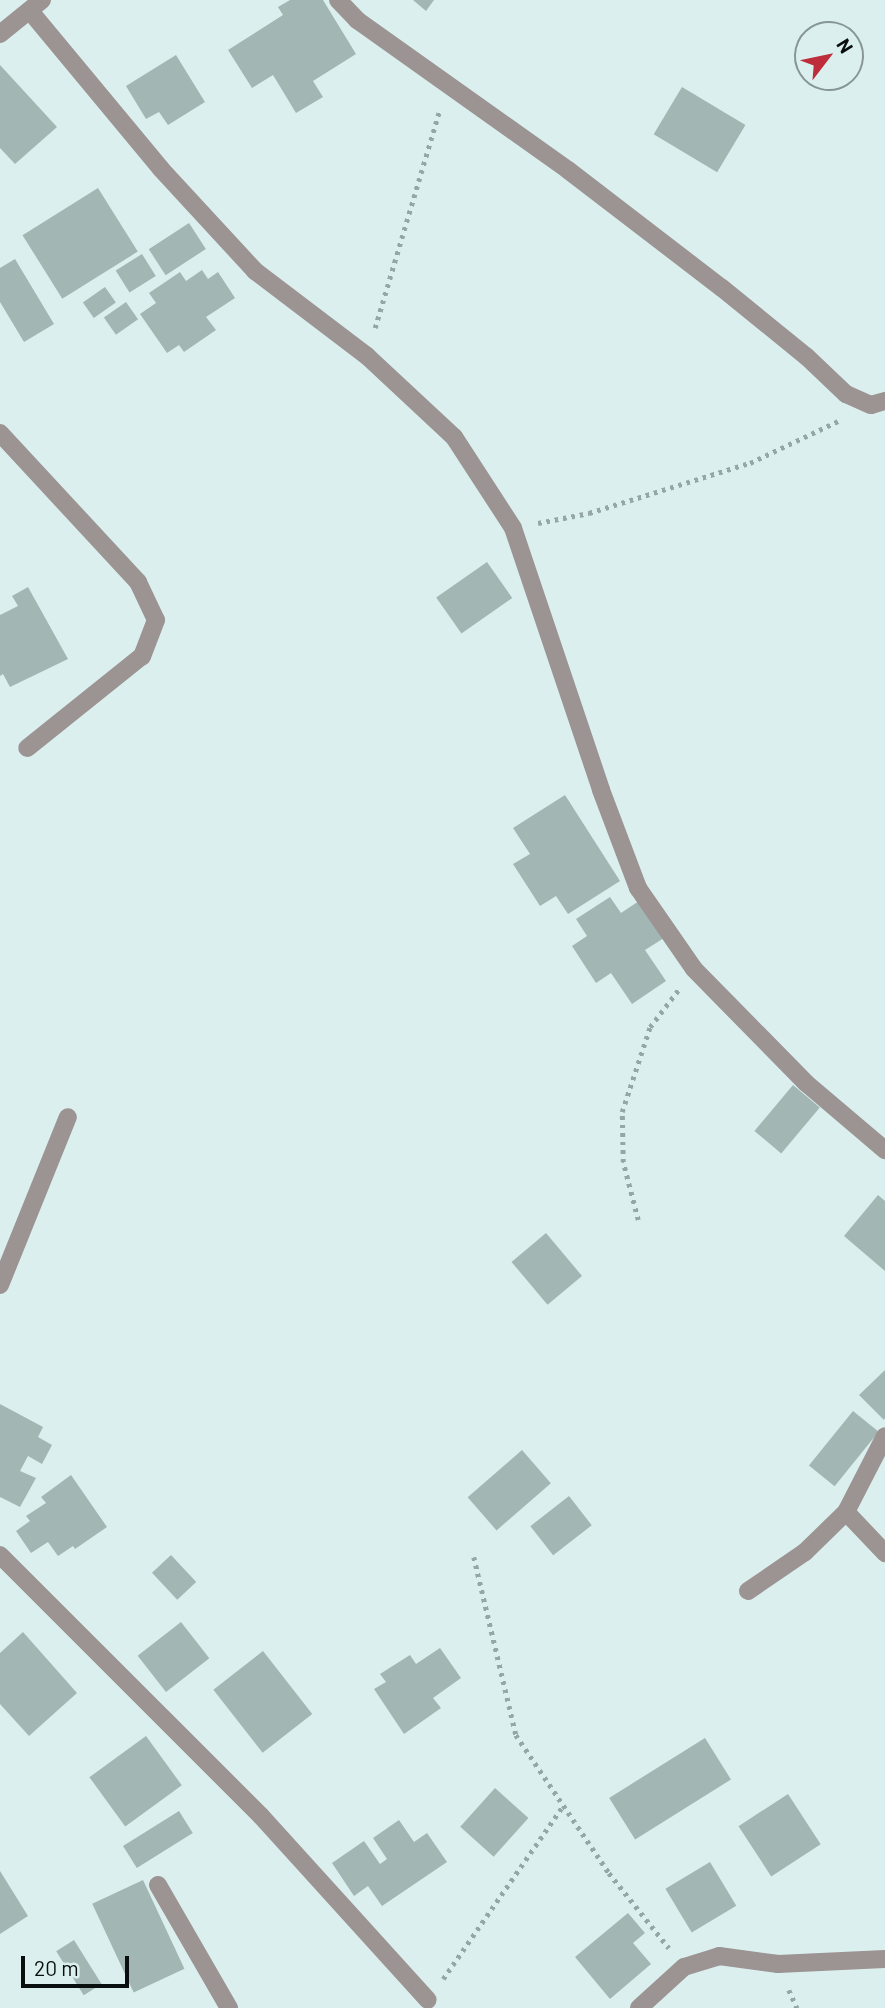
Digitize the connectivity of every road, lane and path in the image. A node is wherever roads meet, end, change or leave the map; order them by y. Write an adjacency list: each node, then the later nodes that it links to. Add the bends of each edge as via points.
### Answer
1 (338, 0): 4 (street, via 358,20)
2 (36, 5): 3 (street); 5 (street, via 161,169 255,271)
3 (0, 34)
4 (446, 84): 5 (path); 6 (street, via 722,288 846,394)
5 (367, 356): 8 (street, via 454,437)
6 (878, 403): 8 (path, via 750,463 589,513)
7 (0, 433): 9 (street, via 138,582 156,620 142,656)
8 (513, 528): 10 (street, via 638,888)
9 (27, 748)
10 (694, 969): 12 (street, via 806,1083); 13 (path, via 650,1027 622,1111 623,1162)
11 (68, 1117): 14 (street)
12 (885, 1150)
13 (638, 1220)
14 (0, 1285)
15 (885, 1436): 16 (street)
16 (846, 1511): 17 (street); 20 (street, via 805,1552)
17 (885, 1553)
18 (0, 1555): 25 (street, via 261,1816)
19 (474, 1557): 21 (path, via 516,1735)
20 (748, 1591)
21 (562, 1807): 24 (path); 25 (path)
22 (158, 1885): 26 (street)
23 (885, 1959): 24 (street, via 778,1964 719,1956)
24 (684, 1967): 27 (street)
25 (428, 2000)
26 (229, 2008)
27 (639, 2008)

